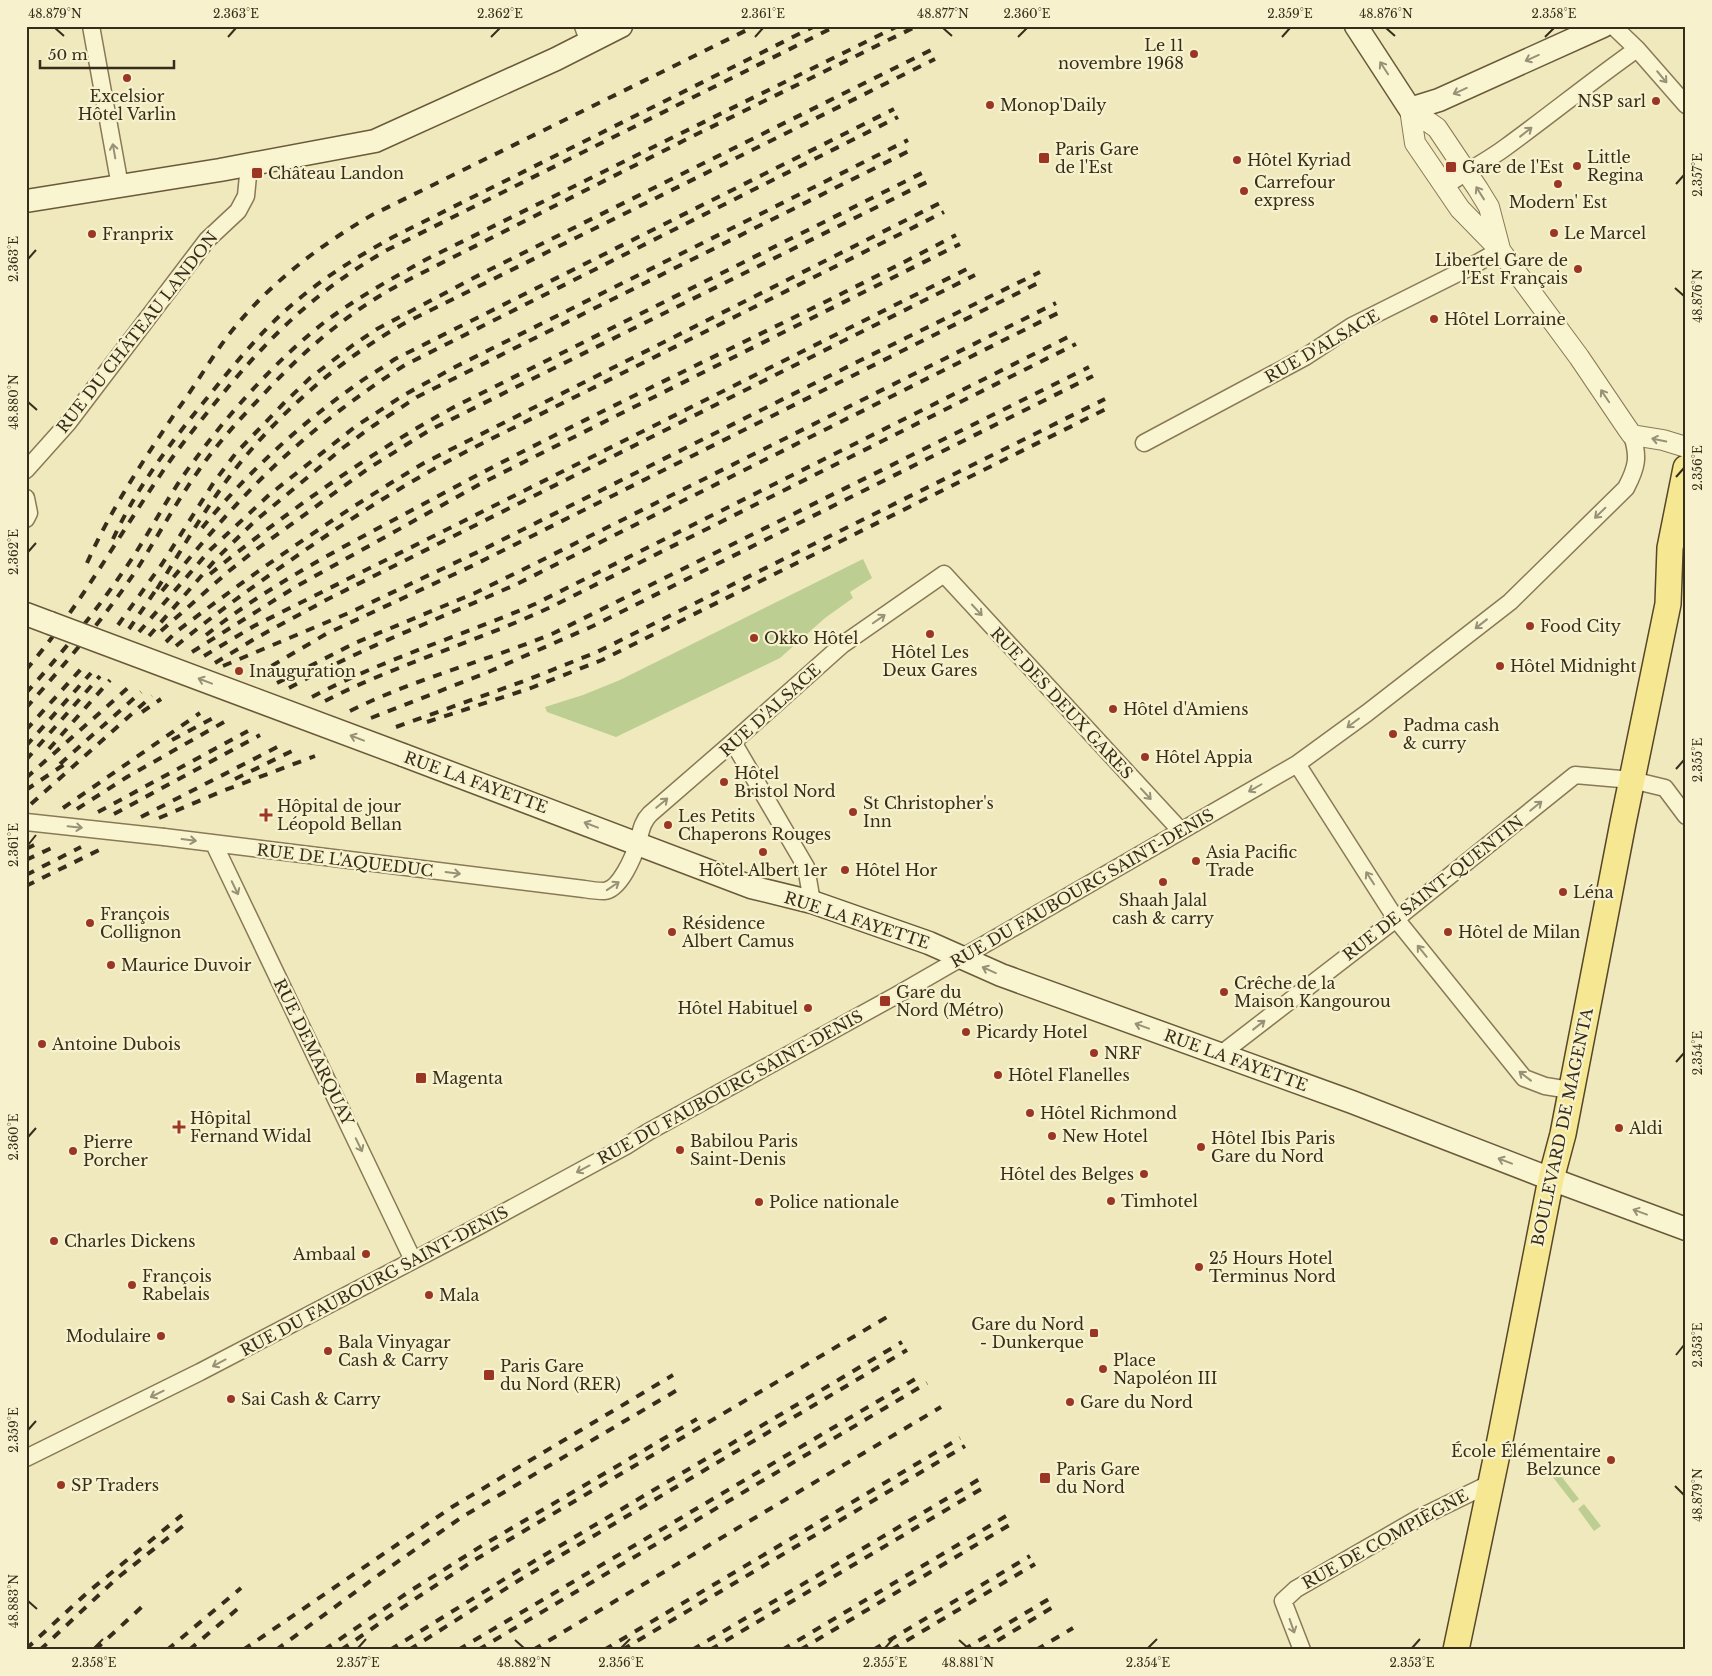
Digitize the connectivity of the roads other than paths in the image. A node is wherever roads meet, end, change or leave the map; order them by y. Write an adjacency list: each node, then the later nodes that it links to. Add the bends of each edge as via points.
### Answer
1 (91, 26): 12 (street, one-way to 1)
2 (621, 26): 6 (main road)
3 (1356, 26): 9 (main road, one-way to 3)
4 (1603, 26): 9 (main road, one-way to 9, via 1439,100)
5 (1613, 26): 7 (street)
6 (586, 34): 10 (main road, via 556,60 375,141)
7 (1637, 49): 8 (street, one-way to 8); 11 (street, one-way to 7, via 1506,148)
8 (1686, 105)
9 (1410, 109): 11 (street, via 1437,128); 13 (street, via 1414,143)
10 (249, 165): 12 (main road); 20 (street, RUE DU CHÂTEAU LANDON, via 246,196 238,211 207,240 68,423)
11 (1466, 171): 13 (street); 15 (street, one-way to 11, via 1489,207)
12 (120, 186): 14 (main road)
13 (1445, 186): 15 (street, via 1460,209)
14 (26, 201)
15 (1500, 250): 16 (street, one-way to 15); 17 (street, RUE D'ALSACE, via 1352,326 1305,356)
16 (1632, 435): 18 (street, one-way to 16); 28 (street, RUE DU FAUBOURG SAINT-DENIS, one-way to 28, via 1638,452 1636,466 1626,488 1510,602)
17 (1144, 443)
18 (1686, 447)
19 (1686, 468): 25 (main road, BOULEVARD DE MAGENTA, via 1670,548)
20 (26, 470)
21 (26, 498): 22 (street, via 30,513)
22 (26, 519)
23 (1686, 559): 25 (main road, BOULEVARD DE MAGENTA)
24 (944, 574): 27 (street, RUE D'ALSACE, one-way to 24, via 842,645); 32 (street, RUE DES DEUX GARES, one-way to 32)
25 (1668, 604): 29 (main road, BOULEVARD DE MAGENTA)
26 (26, 614): 33 (main road, RUE LA FAYETTE, one-way to 26, bridge)
27 (733, 742): 33 (street, RUE D'ALSACE, one-way to 27, via 642,826 650,814); 35 (street, via 806,866)
28 (1297, 764): 32 (street, RUE DU FAUBOURG SAINT-DENIS, one-way to 32); 36 (street, one-way to 28)
29 (1632, 780): 30 (street, RUE DE SAINT-QUENTIN, via 1665,788); 36 (street, RUE DE SAINT-QUENTIN, one-way to 29, via 1575,775); 39 (main road, BOULEVARD DE MAGENTA)
30 (1686, 816)
31 (26, 822): 34 (street, RUE DE L'AQUEDUC, one-way to 34, bridge)
32 (1181, 831): 37 (street, RUE DU FAUBOURG SAINT-DENIS)
33 (638, 843): 34 (street, RUE DE L'AQUEDUC, one-way to 33, via 604,891 619,882); 35 (main road, RUE LA FAYETTE, via 751,886)
34 (214, 844): 42 (street, RUE DEMARQUAY, one-way to 42)
35 (812, 902): 37 (main road, RUE LA FAYETTE)
36 (1396, 919): 38 (street, RUE DE SAINT-QUENTIN, one-way to 36); 39 (street, one-way to 36, via 1524,1078)
37 (961, 957): 38 (main road, RUE LA FAYETTE, one-way to 37, via 1000,975); 42 (street, RUE DU FAUBOURG SAINT-DENIS, one-way to 42, via 626,1146)
38 (1221, 1054): 40 (main road, RUE LA FAYETTE, one-way to 38)
39 (1570, 1090): 40 (main road, BOULEVARD DE MAGENTA)
40 (1551, 1179): 41 (main road, RUE LA FAYETTE, one-way to 40); 44 (main road, BOULEVARD DE MAGENTA)
41 (1686, 1229)
42 (414, 1260): 43 (street, RUE DU FAUBOURG SAINT-DENIS, one-way to 43)
43 (26, 1458)
44 (1491, 1482): 45 (street, RUE DE COMPIÈGNE, one-way to 45, via 1361,1550 1283,1601); 46 (main road, BOULEVARD DE MAGENTA)
45 (1302, 1650)
46 (1456, 1650)

